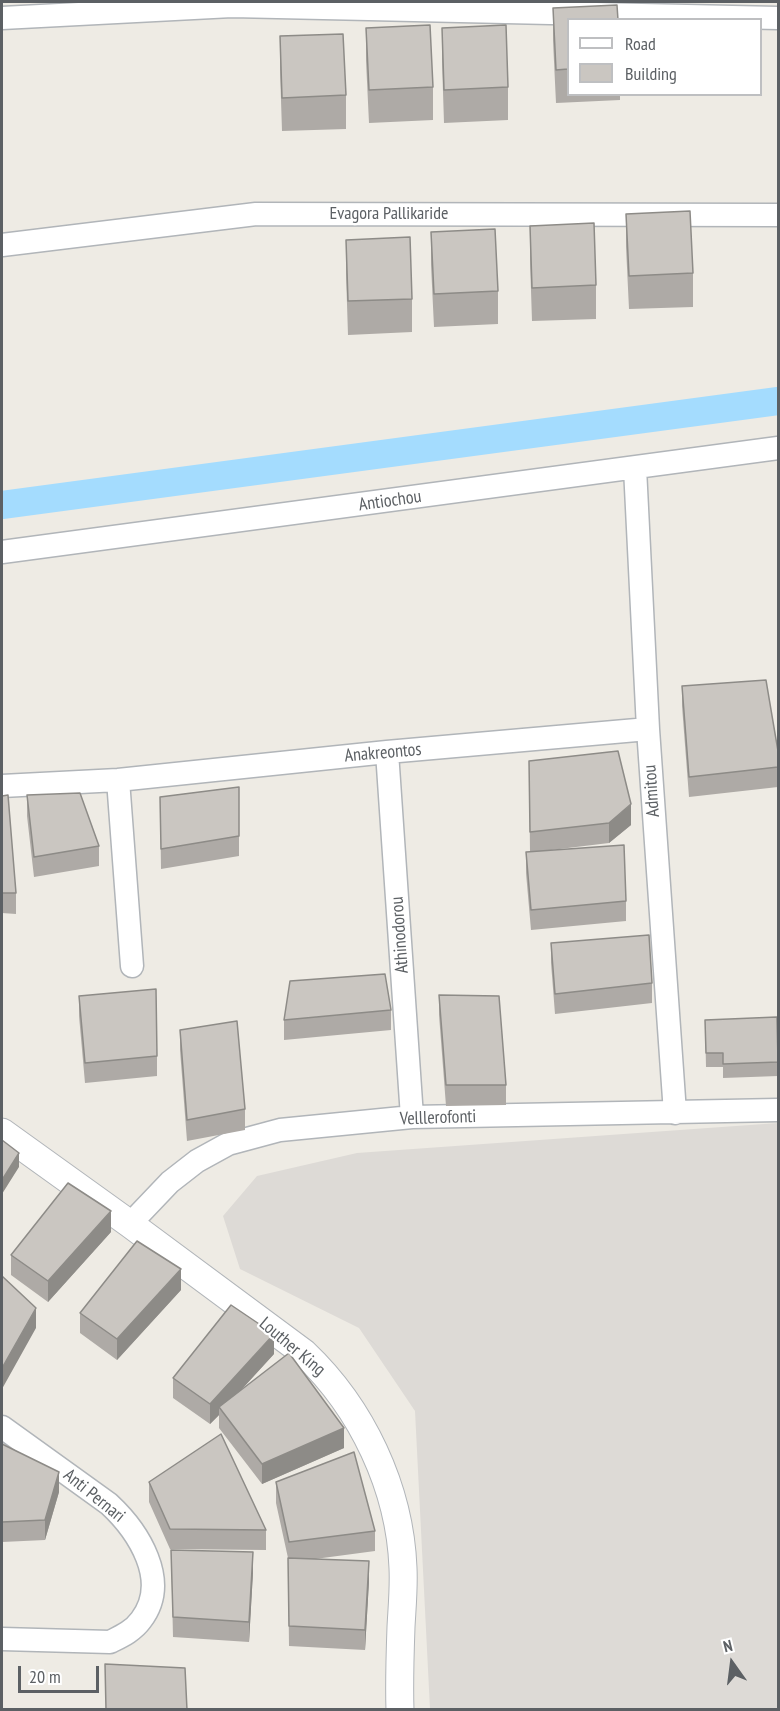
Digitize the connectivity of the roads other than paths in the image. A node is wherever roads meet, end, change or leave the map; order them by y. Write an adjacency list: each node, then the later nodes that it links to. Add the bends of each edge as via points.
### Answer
1 (232, 4): 2 (street); 3 (street)
2 (2, 18)
3 (778, 18)
4 (778, 215): 5 (street, Evagora Pallikaride, via 256,214)
5 (2, 245)
6 (778, 448): 7 (street, Antiochou)
7 (635, 468): 8 (street, Antiochou); 9 (street, Admitou)
8 (2, 552)
9 (648, 729): 10 (street, Anakreontos); 15 (street, Admitou)
10 (387, 752): 11 (street, Anakreontos); 16 (street, Athinodorou)
11 (118, 780): 12 (street, Anakreontos); 13 (street)
12 (2, 786)
13 (132, 966)
14 (778, 1110): 15 (street, Velllerofonti)
15 (675, 1113): 16 (street, Velllerofonti)
16 (412, 1117): 18 (street, Velllerofonti, via 280,1130 228,1144 182,1171)
17 (2, 1132): 18 (street, Louther King)
18 (130, 1224): 21 (street, Louther King, via 304,1353 333,1382 362,1426 392,1501 402,1548)
19 (2, 1427): 20 (street, Anti Pernari, via 122,1515 140,1539 152,1582 149,1607 142,1619 111,1642)
20 (2, 1639)
21 (400, 1710)

